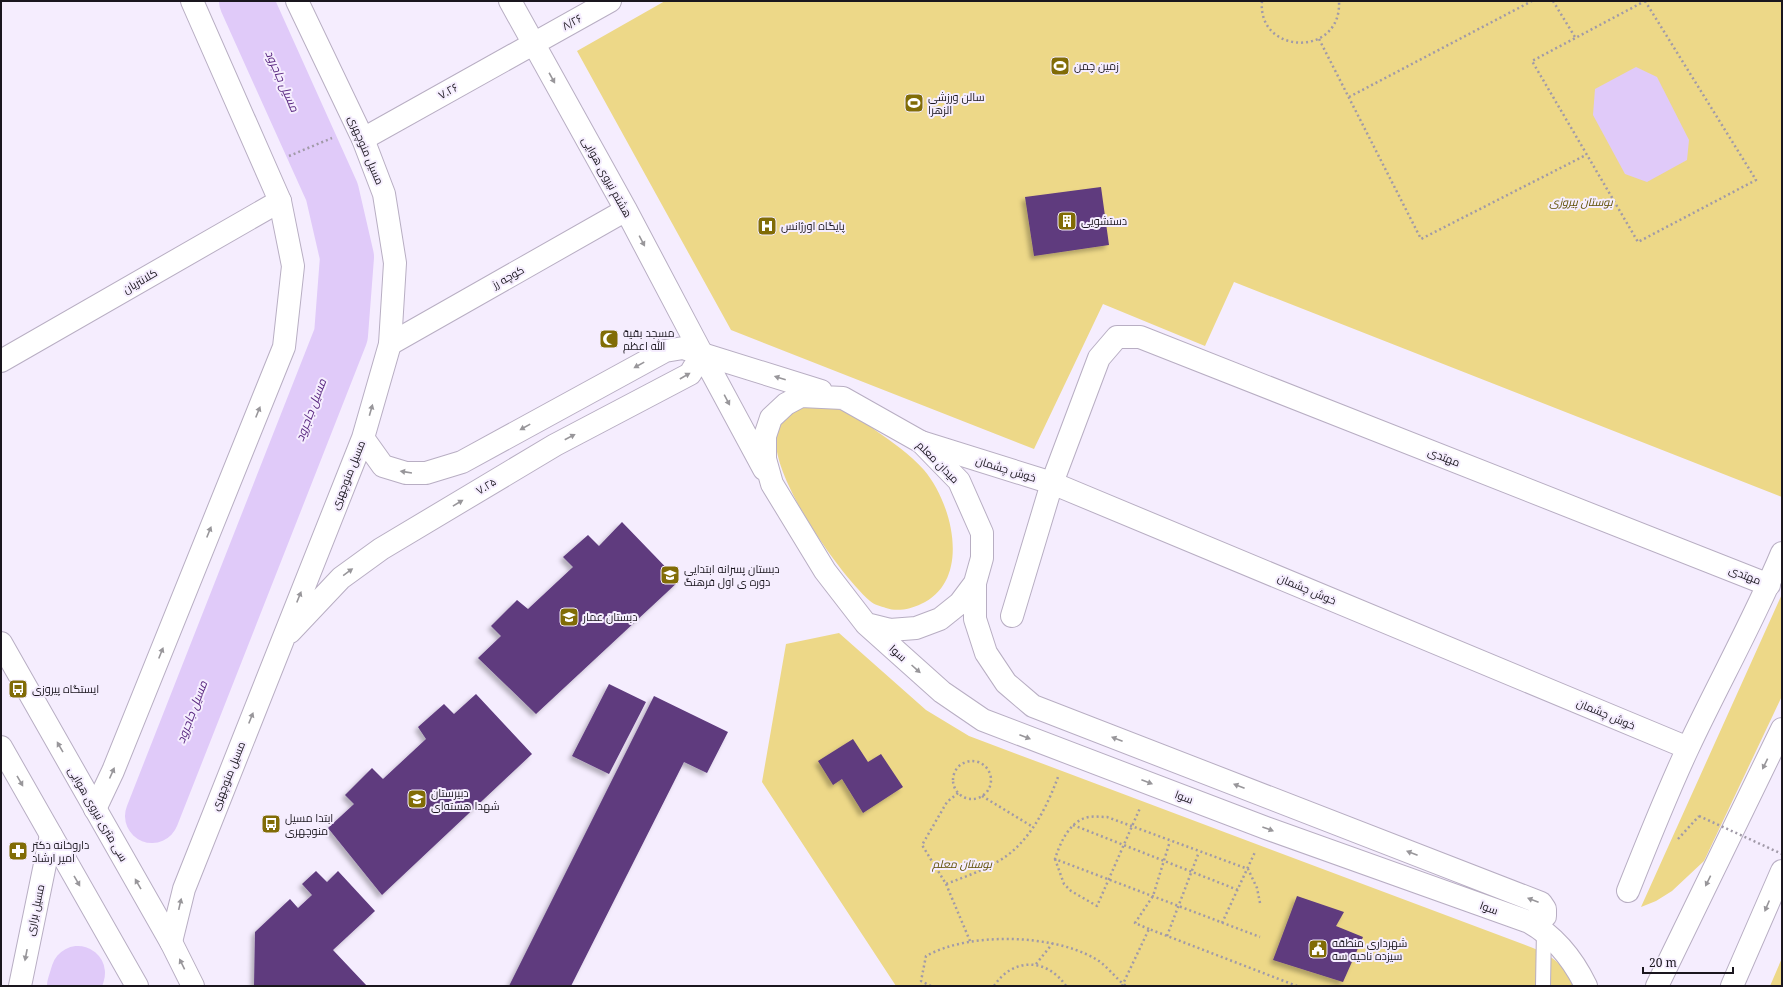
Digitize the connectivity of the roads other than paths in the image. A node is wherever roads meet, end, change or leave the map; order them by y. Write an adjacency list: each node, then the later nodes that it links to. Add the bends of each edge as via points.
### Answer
1 (192, 1): 7 (main road)
2 (297, 1): 6 (main road, مسیل منوچهری)
3 (510, 1): 5 (main road, هشتم نیروی هوایی)
4 (610, 1): 5 (main road, ۸/۲۶)
5 (533, 44): 6 (main road, ۷.۲۶); 8 (main road, هشتم نیروی هوایی, one-way to 8)
6 (363, 139): 9 (main road, مسیل منوچهری, via 384,194 395,263)
7 (280, 201): 11 (main road, کلانتریان); 27 (main road, one-way to 7, via 116,764 284,347 293,266)
8 (626, 210): 9 (main road, کوچه رز); 10 (main road, هشتم نیروی هوایی, one-way to 10)
9 (390, 344): 13 (main road, مسیل منوچهری, one-way to 9)
10 (702, 354): 12 (main road, one-way to 10); 13 (main road, one-way to 13, via 683,348 665,351 462,462 426,473 406,473 383,466); 16 (main road, هشتم نیروی هوایی, one-way to 16); 22 (main road, ۷.۲۵, one-way to 10, via 341,578 381,549 555,445 690,374)
11 (1, 361)
12 (843, 398): 14 (main road, میدان معلم); 16 (main road, میدان معلم, via 801,396 786,404 771,418 765,436 765,459)
13 (363, 438): 22 (main road, مسیل منوچهری, one-way to 13)
14 (921, 442): 15 (main road, خوش چشمان); 18 (main road, میدان معلم, via 959,481 982,533 982,558)
15 (1052, 483): 19 (main road, مهتدی, via 1099,358 1117,337 1140,337); 20 (main road); 26 (main road, خوش چشمان)
16 (772, 484): 21 (main road, میدان معلم, via 825,571)
17 (1782, 553): 19 (main road)
18 (974, 583): 21 (main road, میدان معلم, via 960,603 940,619 916,628 890,630); 31 (main road, سوا, one-way to 18, via 1545,916 1545,909 1540,903 1034,706 1006,683 986,653 975,618)
19 (1769, 585): 26 (main road)
20 (1012, 616)
21 (866, 624): 31 (main road, سوا, one-way to 31, via 942,692 983,720 1266,828)
22 (282, 640): 32 (main road, مسیل منوچهری, one-way to 22, via 184,889)
23 (1, 643): 27 (main road, سی متری نیروی هوایی, one-way to 23)
24 (1782, 729): 38 (main road, one-way to 38)
25 (1, 747): 28 (main road, one-way to 28)
26 (1688, 748): 30 (main road)
27 (95, 809): 32 (main road, سی متری نیروی هوایی, one-way to 27)
28 (51, 834): 33 (main road, مسیل براری, one-way to 33); 34 (main road, one-way to 34)
29 (1782, 871): 39 (main road, one-way to 39)
30 (1628, 891)
31 (1537, 926): 36 (lane); 37 (main road, سوا, via 1568,954)
32 (171, 942): 35 (main road, سی متری نیروی هوایی, one-way to 32)
33 (20, 986)
34 (137, 986)
35 (193, 986)
36 (1543, 986)
37 (1586, 986)
38 (1658, 986)
39 (1732, 986)

